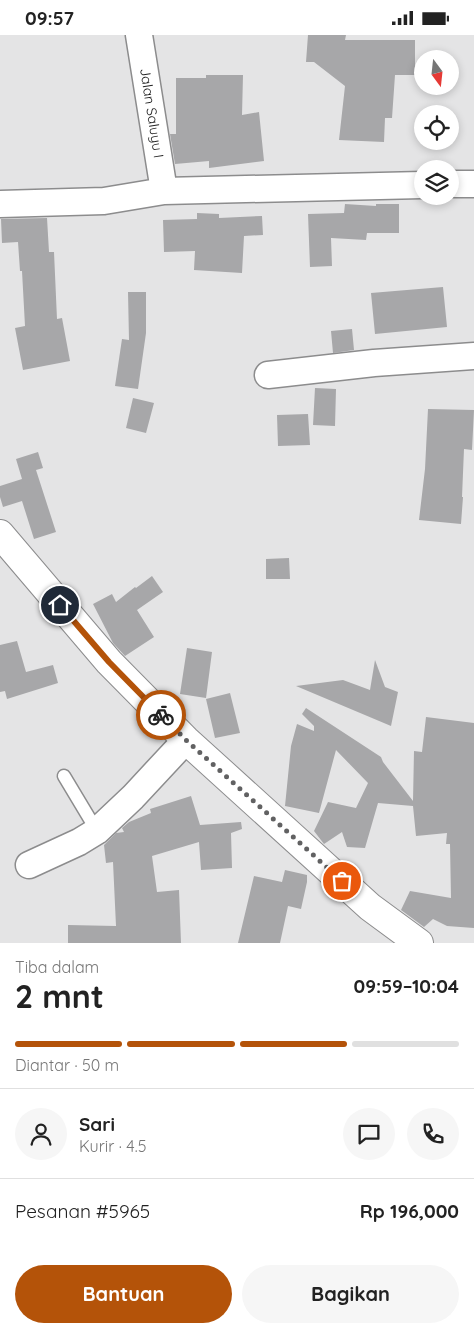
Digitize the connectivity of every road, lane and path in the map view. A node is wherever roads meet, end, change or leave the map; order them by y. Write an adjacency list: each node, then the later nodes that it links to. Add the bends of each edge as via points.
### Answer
1 (139, 35): 5 (street, Jalan Saluyu I)
2 (459, 184): 3 (street)
3 (474, 184)
4 (414, 185): 5 (street)
5 (164, 191): 6 (street, via 104,201)
6 (0, 204)
7 (474, 356): 8 (street)
8 (268, 375)
9 (0, 534): 10 (street, via 109,662)
10 (186, 740): 12 (street); 14 (street, via 370,907)
11 (64, 776): 12 (lane)
12 (97, 831): 13 (street)
13 (29, 865)
14 (419, 943)

